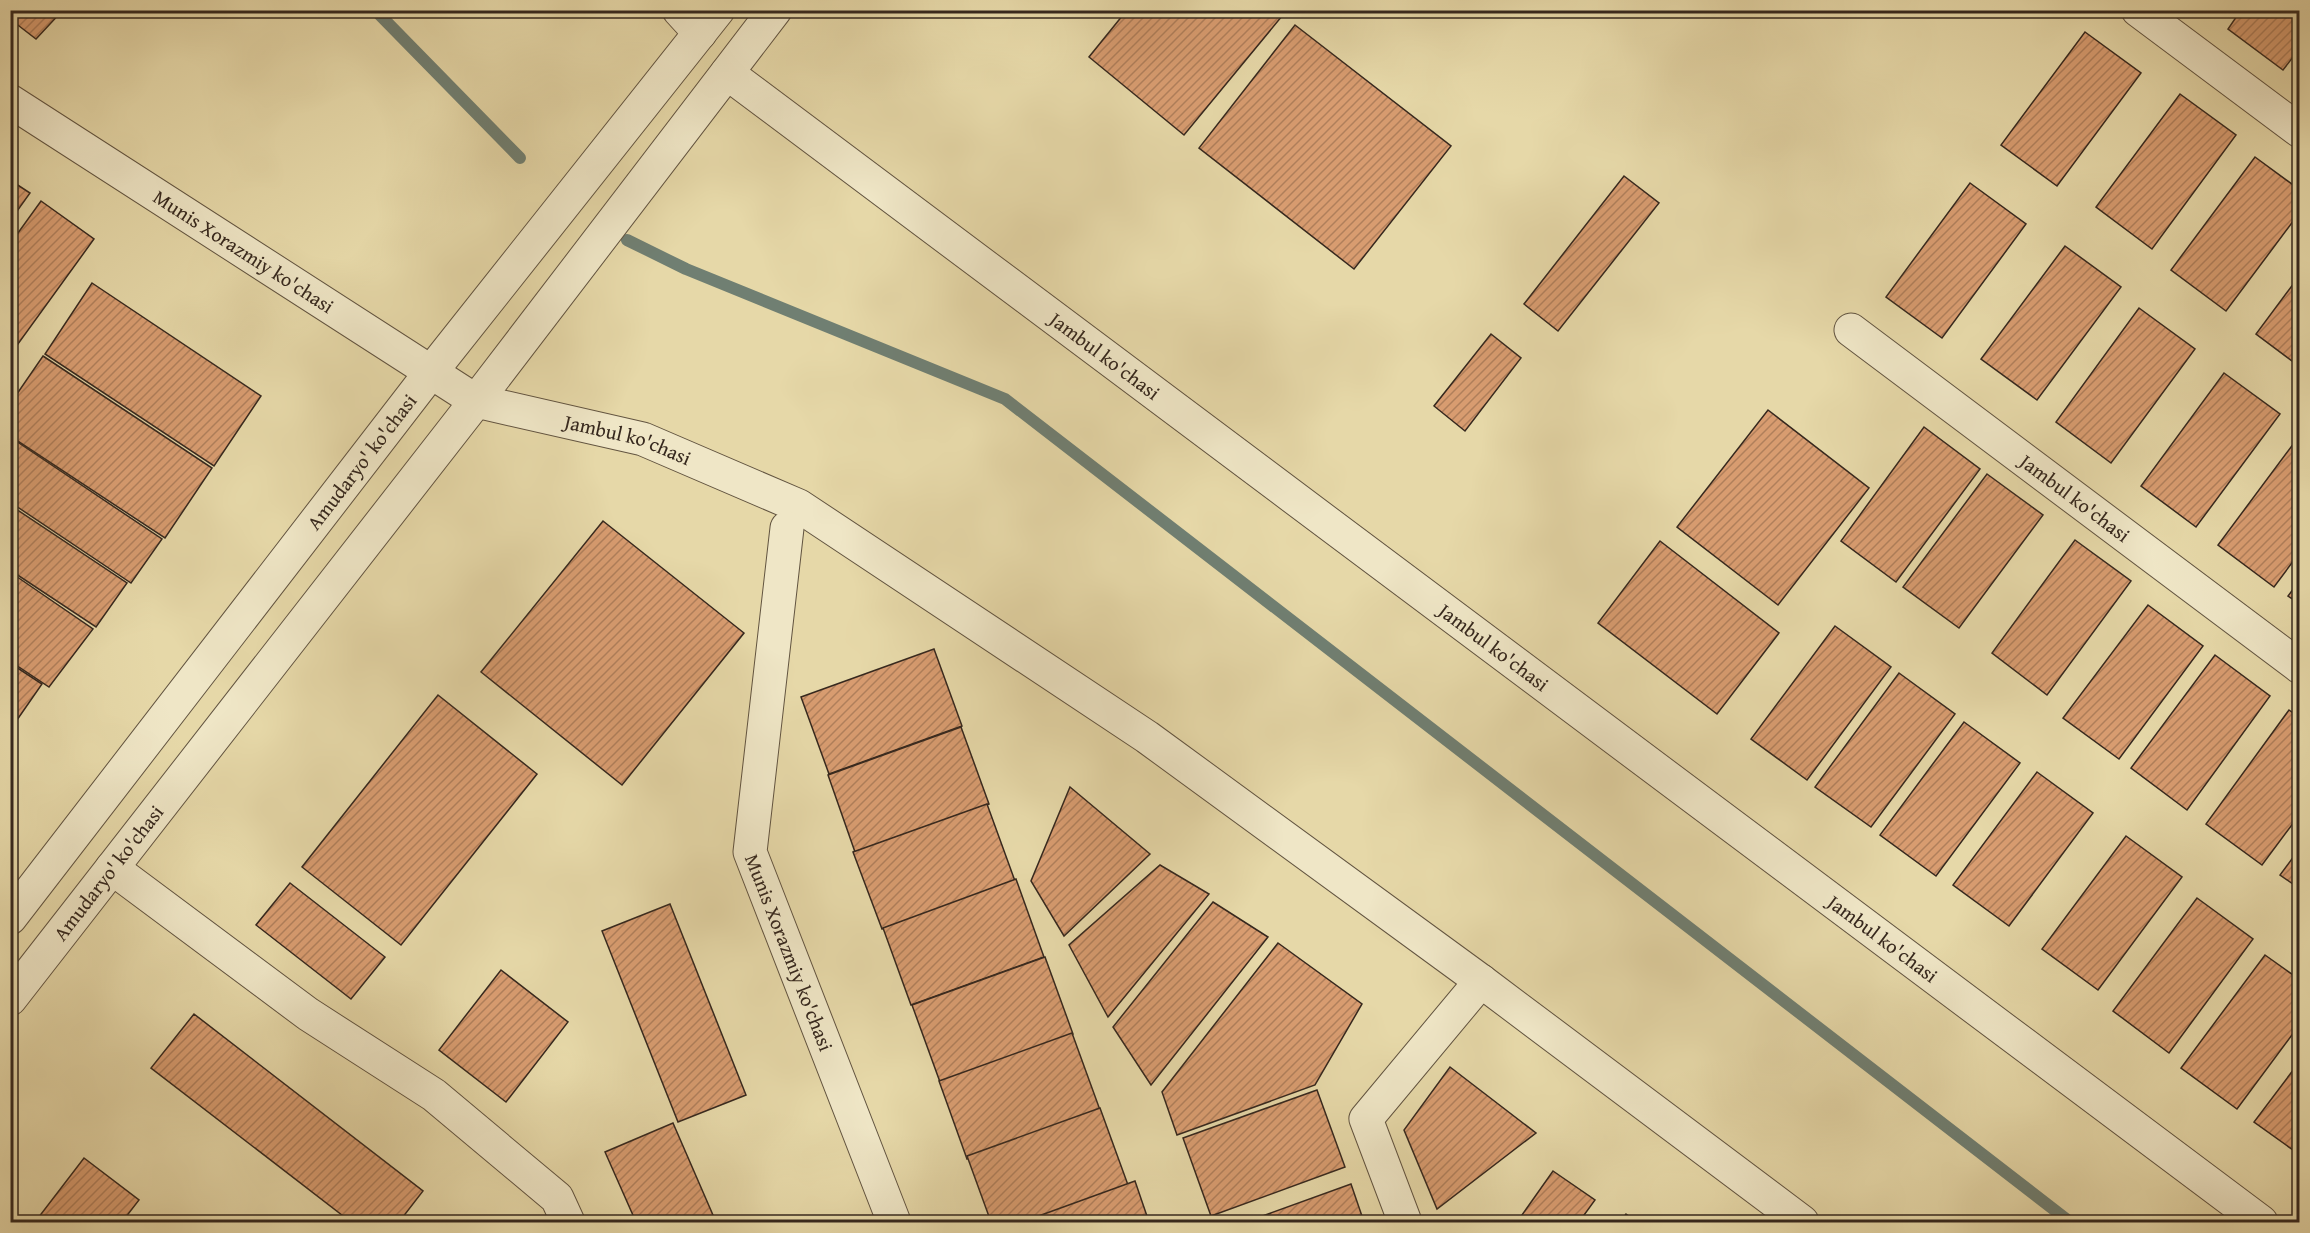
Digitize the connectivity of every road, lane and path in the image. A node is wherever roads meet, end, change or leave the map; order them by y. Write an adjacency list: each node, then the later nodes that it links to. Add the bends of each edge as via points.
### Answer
1 (775, 10): 4 (street, Amudaryo' ko'chasi)
2 (2138, 10): 6 (street)
3 (699, 18): 8 (street, Amudaryo' ko'chasi)
4 (727, 73): 9 (street, Amudaryo' ko'chasi); 20 (street, Jambul ko'chasi)
5 (10, 101): 8 (street, Munis Xorazmiy ko'chasi)
6 (2300, 131)
7 (1851, 330): 11 (street, Jambul ko'chasi)
8 (431, 372): 9 (street, Munis Xorazmiy ko'chasi); 13 (street, Amudaryo' ko'chasi)
9 (476, 401): 12 (street, Amudaryo' ko'chasi); 14 (street, Jambul ko'chasi, via 643,439 799,506 1147,737)
10 (787, 528): 17 (street, Munis Xorazmiy ko'chasi, via 750,852)
11 (2300, 667)
12 (112, 868): 15 (street, Amudaryo' ko'chasi); 16 (street, via 308,1014 434,1095 557,1198)
13 (10, 918)
14 (1481, 981): 18 (street, via 1366,1119); 19 (street, Jambul ko'chasi)
15 (10, 999)
16 (568, 1222)
17 (894, 1222)
18 (1405, 1222)
19 (1802, 1222)
20 (2261, 1222)

